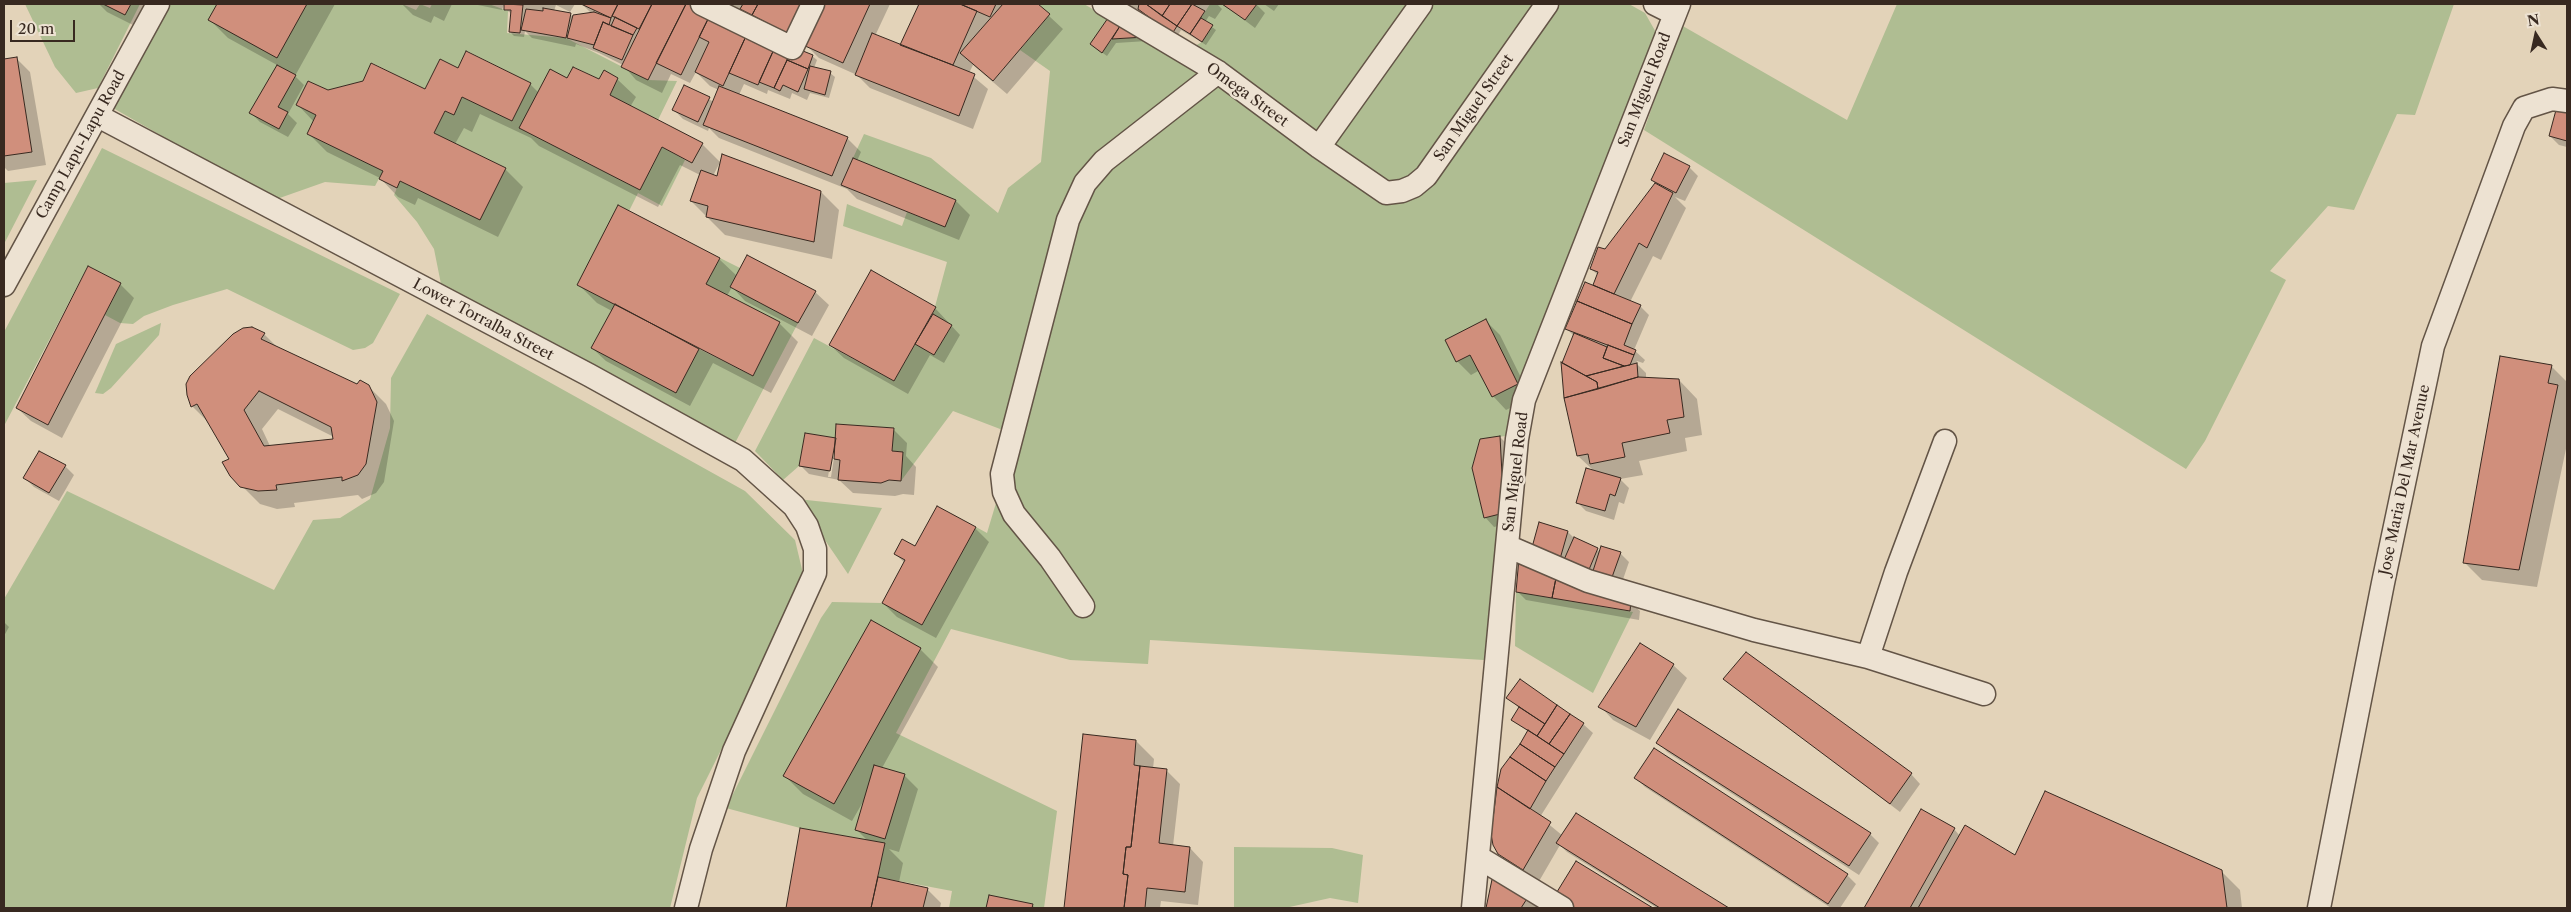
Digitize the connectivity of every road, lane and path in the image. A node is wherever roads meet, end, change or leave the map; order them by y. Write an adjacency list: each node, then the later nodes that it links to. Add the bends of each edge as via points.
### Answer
1 (158, 4): 11 (street, Camp Lapu-Lapu Road)
2 (702, 4): 3 (street, via 792,48)
3 (813, 4)
4 (1104, 4): 9 (street, Omega Street)
5 (1421, 4): 12 (street)
6 (1547, 4): 13 (street, San Miguel Street, via 1426,176 1408,189)
7 (1654, 4): 8 (street)
8 (1677, 9): 16 (street, San Miguel Road, via 1524,400)
9 (1218, 72): 12 (street, Omega Street); 17 (street, via 1104,161 1085,183 1068,220 1002,474 1004,492 1014,514 1050,558)
10 (2567, 101): 24 (street, Jose Maria Del Mar Avenue, via 2552,99 2524,108 2514,126 2433,346)
11 (98, 116): 14 (street, Camp Lapu-Lapu Road); 21 (street, Lower Torralba Street, via 743,460 794,506 807,526 814,549 815,573 734,751 701,849)
12 (1319, 148): 13 (street, Omega Street)
13 (1386, 193)
14 (4, 285)
15 (1945, 442): 18 (street)
16 (1507, 546): 18 (street, via 1588,581 1754,630); 20 (street, San Miguel Road)
17 (1082, 606)
18 (1868, 657): 19 (street)
19 (1984, 694)
20 (1478, 857): 22 (street, San Miguel Road); 23 (street)
21 (686, 908)
22 (1473, 908)
23 (1562, 908)
24 (2319, 908)

